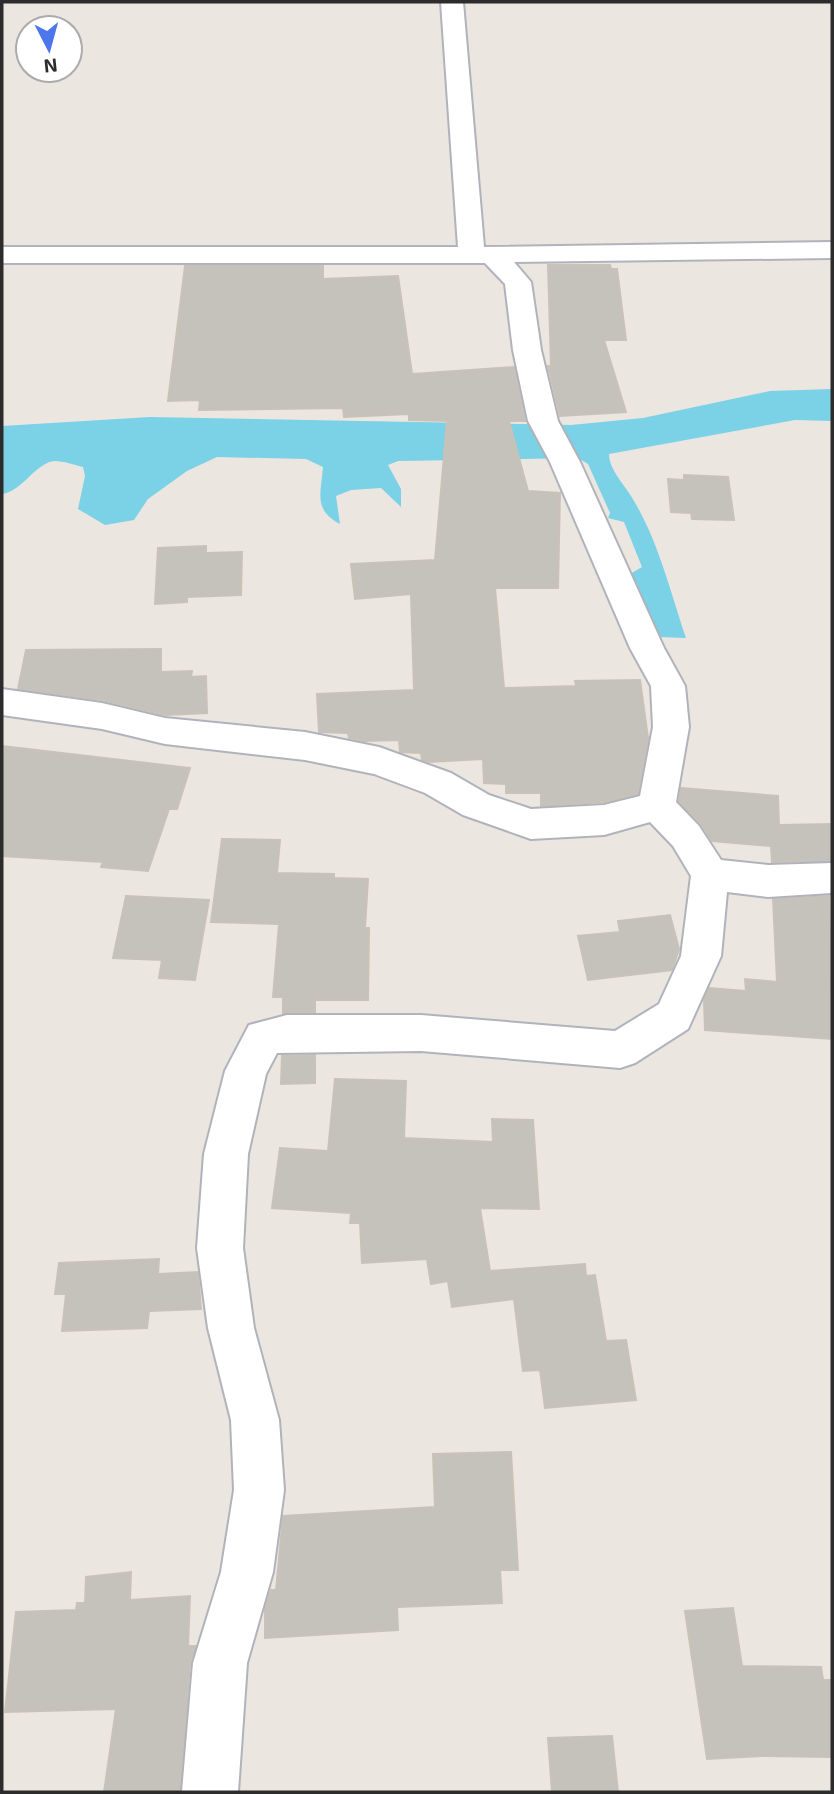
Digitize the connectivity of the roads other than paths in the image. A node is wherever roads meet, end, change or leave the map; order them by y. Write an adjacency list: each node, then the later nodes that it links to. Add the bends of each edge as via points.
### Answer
1 (452, 2): 3 (street)
2 (832, 250): 3 (street)
3 (481, 254): 4 (street); 6 (street, via 518,282 543,421 668,686 671,727)
4 (2, 255)
5 (2, 702): 6 (street, via 379,761 531,824 604,820)
6 (657, 806): 7 (street, via 686,836)
7 (710, 874): 8 (street, via 768,881); 9 (street, via 701,956 674,1016 620,1050 421,1032 287,1033 264,1038 246,1071 226,1154 220,1248 231,1328 255,1420 259,1490 247,1572 220,1662)
8 (832, 878)
9 (210, 1792)

